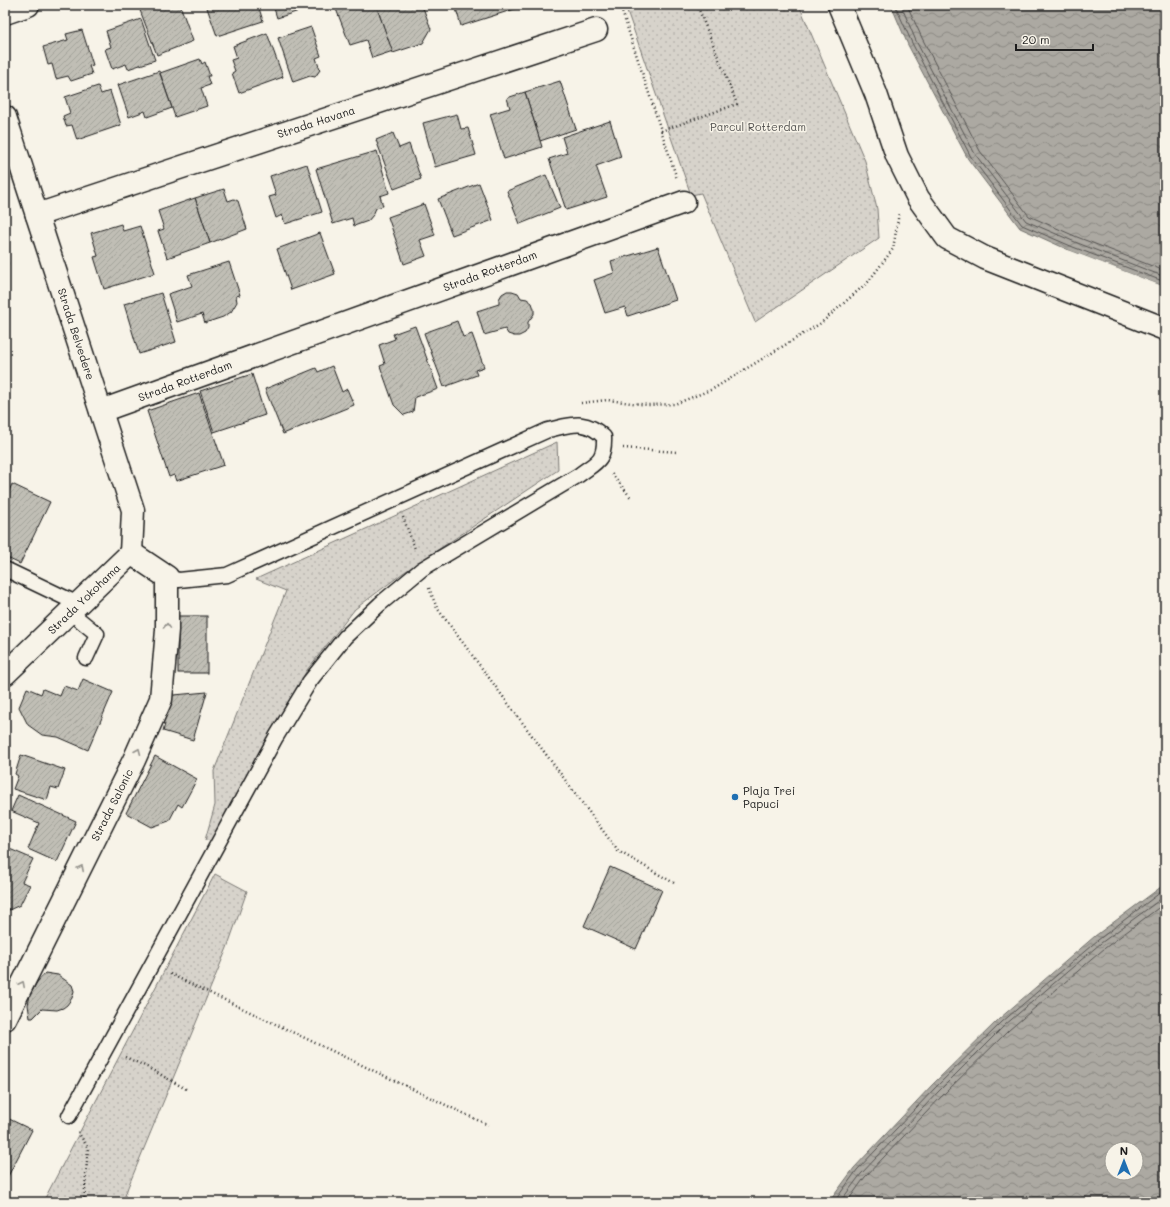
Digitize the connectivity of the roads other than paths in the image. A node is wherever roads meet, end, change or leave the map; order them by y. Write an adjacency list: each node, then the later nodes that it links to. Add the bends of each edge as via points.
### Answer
1 (28, 5): 3 (street)
2 (838, 5): 8 (street, via 876,94 897,156 918,198 947,238 985,258)
3 (5, 13)
4 (596, 30): 7 (street, Strada Havana)
5 (5, 117): 7 (street, Strada Belvedere)
6 (684, 202): 9 (street, Strada Rotterdam)
7 (37, 215): 9 (street, Strada Belvedere)
8 (1165, 329)
9 (101, 411): 10 (street, Strada Belvedere, via 133,510)
10 (131, 553): 12 (street); 13 (street, Strada Yokohama)
11 (5, 569): 13 (lane)
12 (167, 577): 16 (street, Strada Salonic, one-way to 12, via 134,760 161,699 167,630); 17 (lane, via 179,580 227,575 548,430 584,424 604,437 602,453 579,475 422,569 345,637 310,681 276,737)
13 (74, 608): 14 (lane, via 97,634); 15 (street, Strada Yokohama)
14 (86, 658)
15 (5, 674)
16 (5, 1019)
17 (68, 1116)

